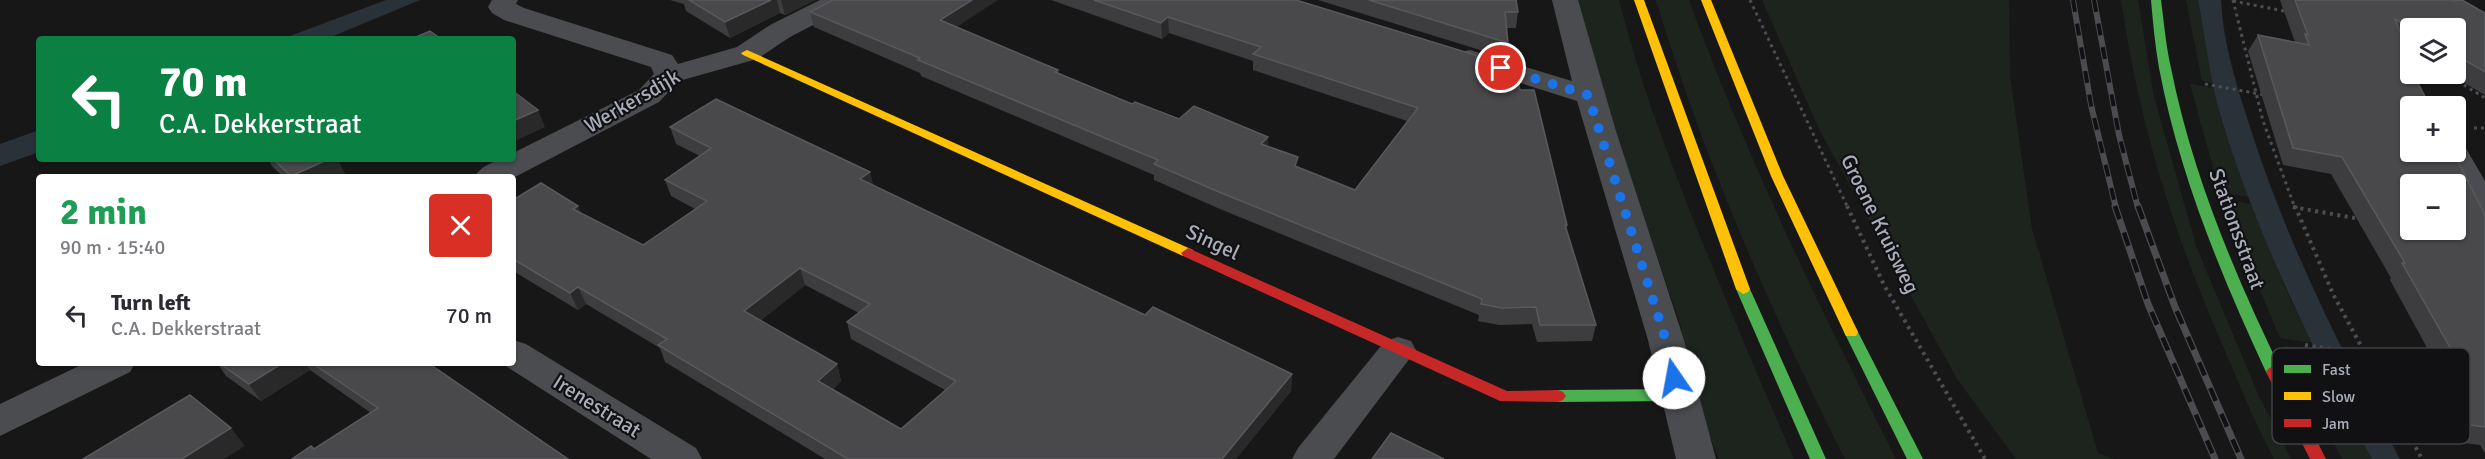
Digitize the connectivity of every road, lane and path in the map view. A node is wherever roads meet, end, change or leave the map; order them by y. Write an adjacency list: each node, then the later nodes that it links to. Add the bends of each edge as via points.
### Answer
1 (505, 0): 12 (street, via 501,7 514,14 662,61)
2 (841, 0): 11 (street, Werkersdijk)
3 (1565, 0): 16 (street)
4 (1639, 0): 38 (street, via 1742,287)
5 (1706, 0): 39 (street, via 1728,62 1800,230)
6 (1750, 0): 40 (path, Groene Kruisweg, via 1884,285)
7 (2157, 0): 30 (street, Stationsstraat, via 2166,76 2199,192 2225,268)
8 (2233, 0): 9 (path); 15 (path)
9 (2300, 14)
10 (1441, 49): 16 (street)
11 (747, 53): 12 (street, Werkersdijk); 27 (street, Singel)
12 (669, 75): 20 (street, Werkersdijk, via 649,96)
13 (2462, 84): 18 (path)
14 (2213, 85): 15 (path)
15 (2253, 93): 17 (path); 21 (path)
16 (1588, 95): 31 (street, via 1667,344)
17 (2275, 97)
18 (2485, 98)
19 (2459, 162): 22 (street)
20 (496, 174)
21 (2292, 207): 23 (path); 26 (path)
22 (2485, 210)
23 (2363, 220)
24 (2312, 346): 25 (path)
25 (2325, 348)
26 (2358, 348)
27 (1398, 350): 31 (street, Singel, via 1505,397); 36 (street)
28 (516, 355): 35 (street, Irenestraat)
29 (111, 366): 32 (street)
30 (2272, 369)
31 (1678, 395): 37 (street)
32 (0, 421)
33 (2310, 444): 41 (street, Stationsstraat)
34 (2413, 444): 42 (path)
35 (682, 459)
36 (1312, 459)
37 (1696, 459)
38 (1818, 459)
39 (1915, 459)
40 (1985, 459)
41 (2318, 459)
42 (2422, 459)

